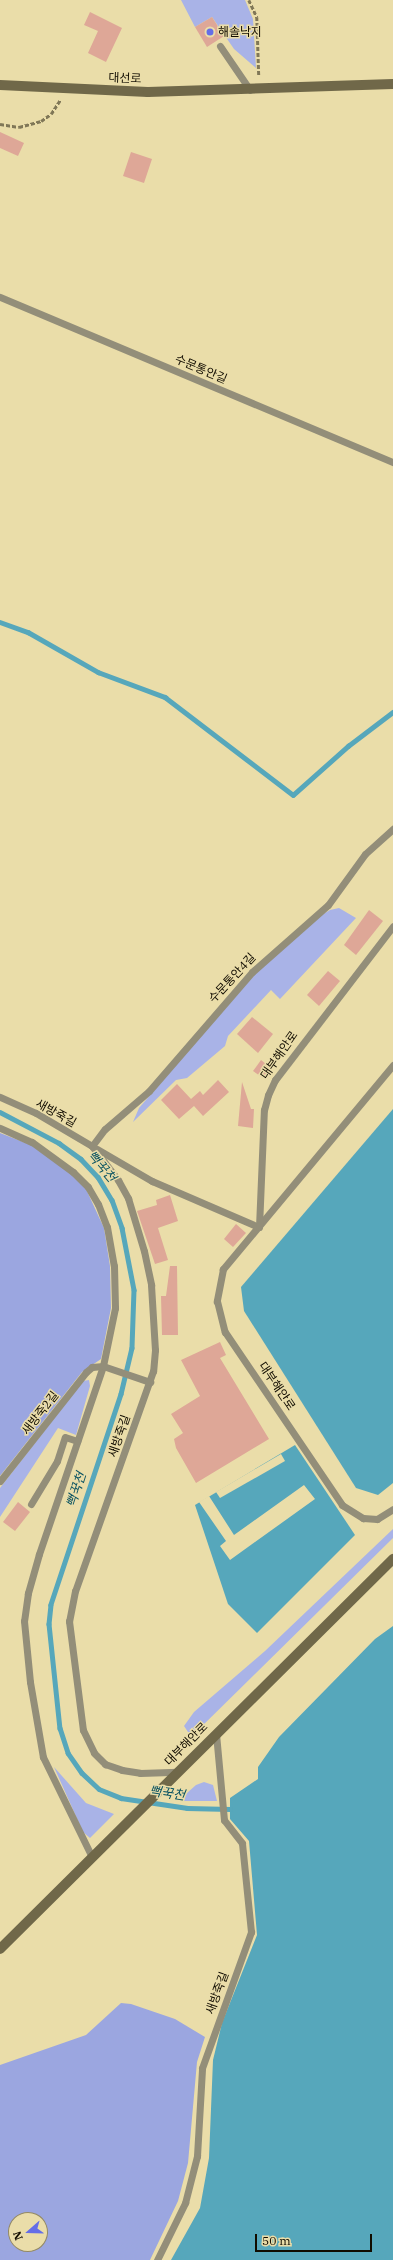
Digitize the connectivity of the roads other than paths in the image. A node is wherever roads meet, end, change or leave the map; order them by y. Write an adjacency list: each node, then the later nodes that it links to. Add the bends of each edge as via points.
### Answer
1 (220, 46): 4 (lane)
2 (393, 84): 4 (street, 대선로)
3 (0, 85): 4 (street, 대선로, via 148,92)
4 (255, 90)
5 (0, 297): 6 (lane, 수문통안길)
6 (393, 462)
7 (393, 829): 12 (lane, 수문통안4길, via 365,854 328,904 252,972 149,1091 105,1130)
8 (393, 926): 13 (lane, 대부해안로, via 275,1080 268,1095 264,1110)
9 (393, 1065): 13 (lane, 대부해안로)
10 (0, 1097): 12 (lane, 새방죽길)
11 (0, 1128): 14 (lane, via 32,1142 73,1172 88,1187 98,1204 114,1266 115,1308)
12 (92, 1146): 13 (lane, via 152,1181); 15 (lane, 새방죽길, via 107,1163 128,1198 144,1251 151,1284 155,1350)
13 (258, 1227): 19 (lane, 대부해안로, via 223,1269 218,1284 217,1301 225,1332 342,1505 363,1518 377,1519)
14 (106, 1367): 15 (lane); 16 (lane); 17 (lane, 새방죽2길, via 92,1367 86,1372)
15 (150, 1382): 22 (lane, 새방죽길, via 76,1591 70,1612 70,1631 83,1730 94,1753 105,1764 122,1770 140,1773)
16 (78, 1441): 18 (lane, via 65,1437 57,1461); 23 (lane, via 39,1554 28,1593 24,1621 31,1690 43,1757)
17 (0, 1482)
18 (31, 1504)
19 (393, 1510)
20 (393, 1559): 21 (street, 대부해안로)
21 (216, 1733): 22 (street, 대부해안로); 25 (lane, 새방죽길, via 224,1798 224,1820 242,1843 251,1932 202,2068 196,2156 185,2204)
22 (178, 1772): 23 (street, 대부해안로)
23 (92, 1857): 24 (street, 대부해안로)
24 (0, 1949)
25 (157, 2260)

